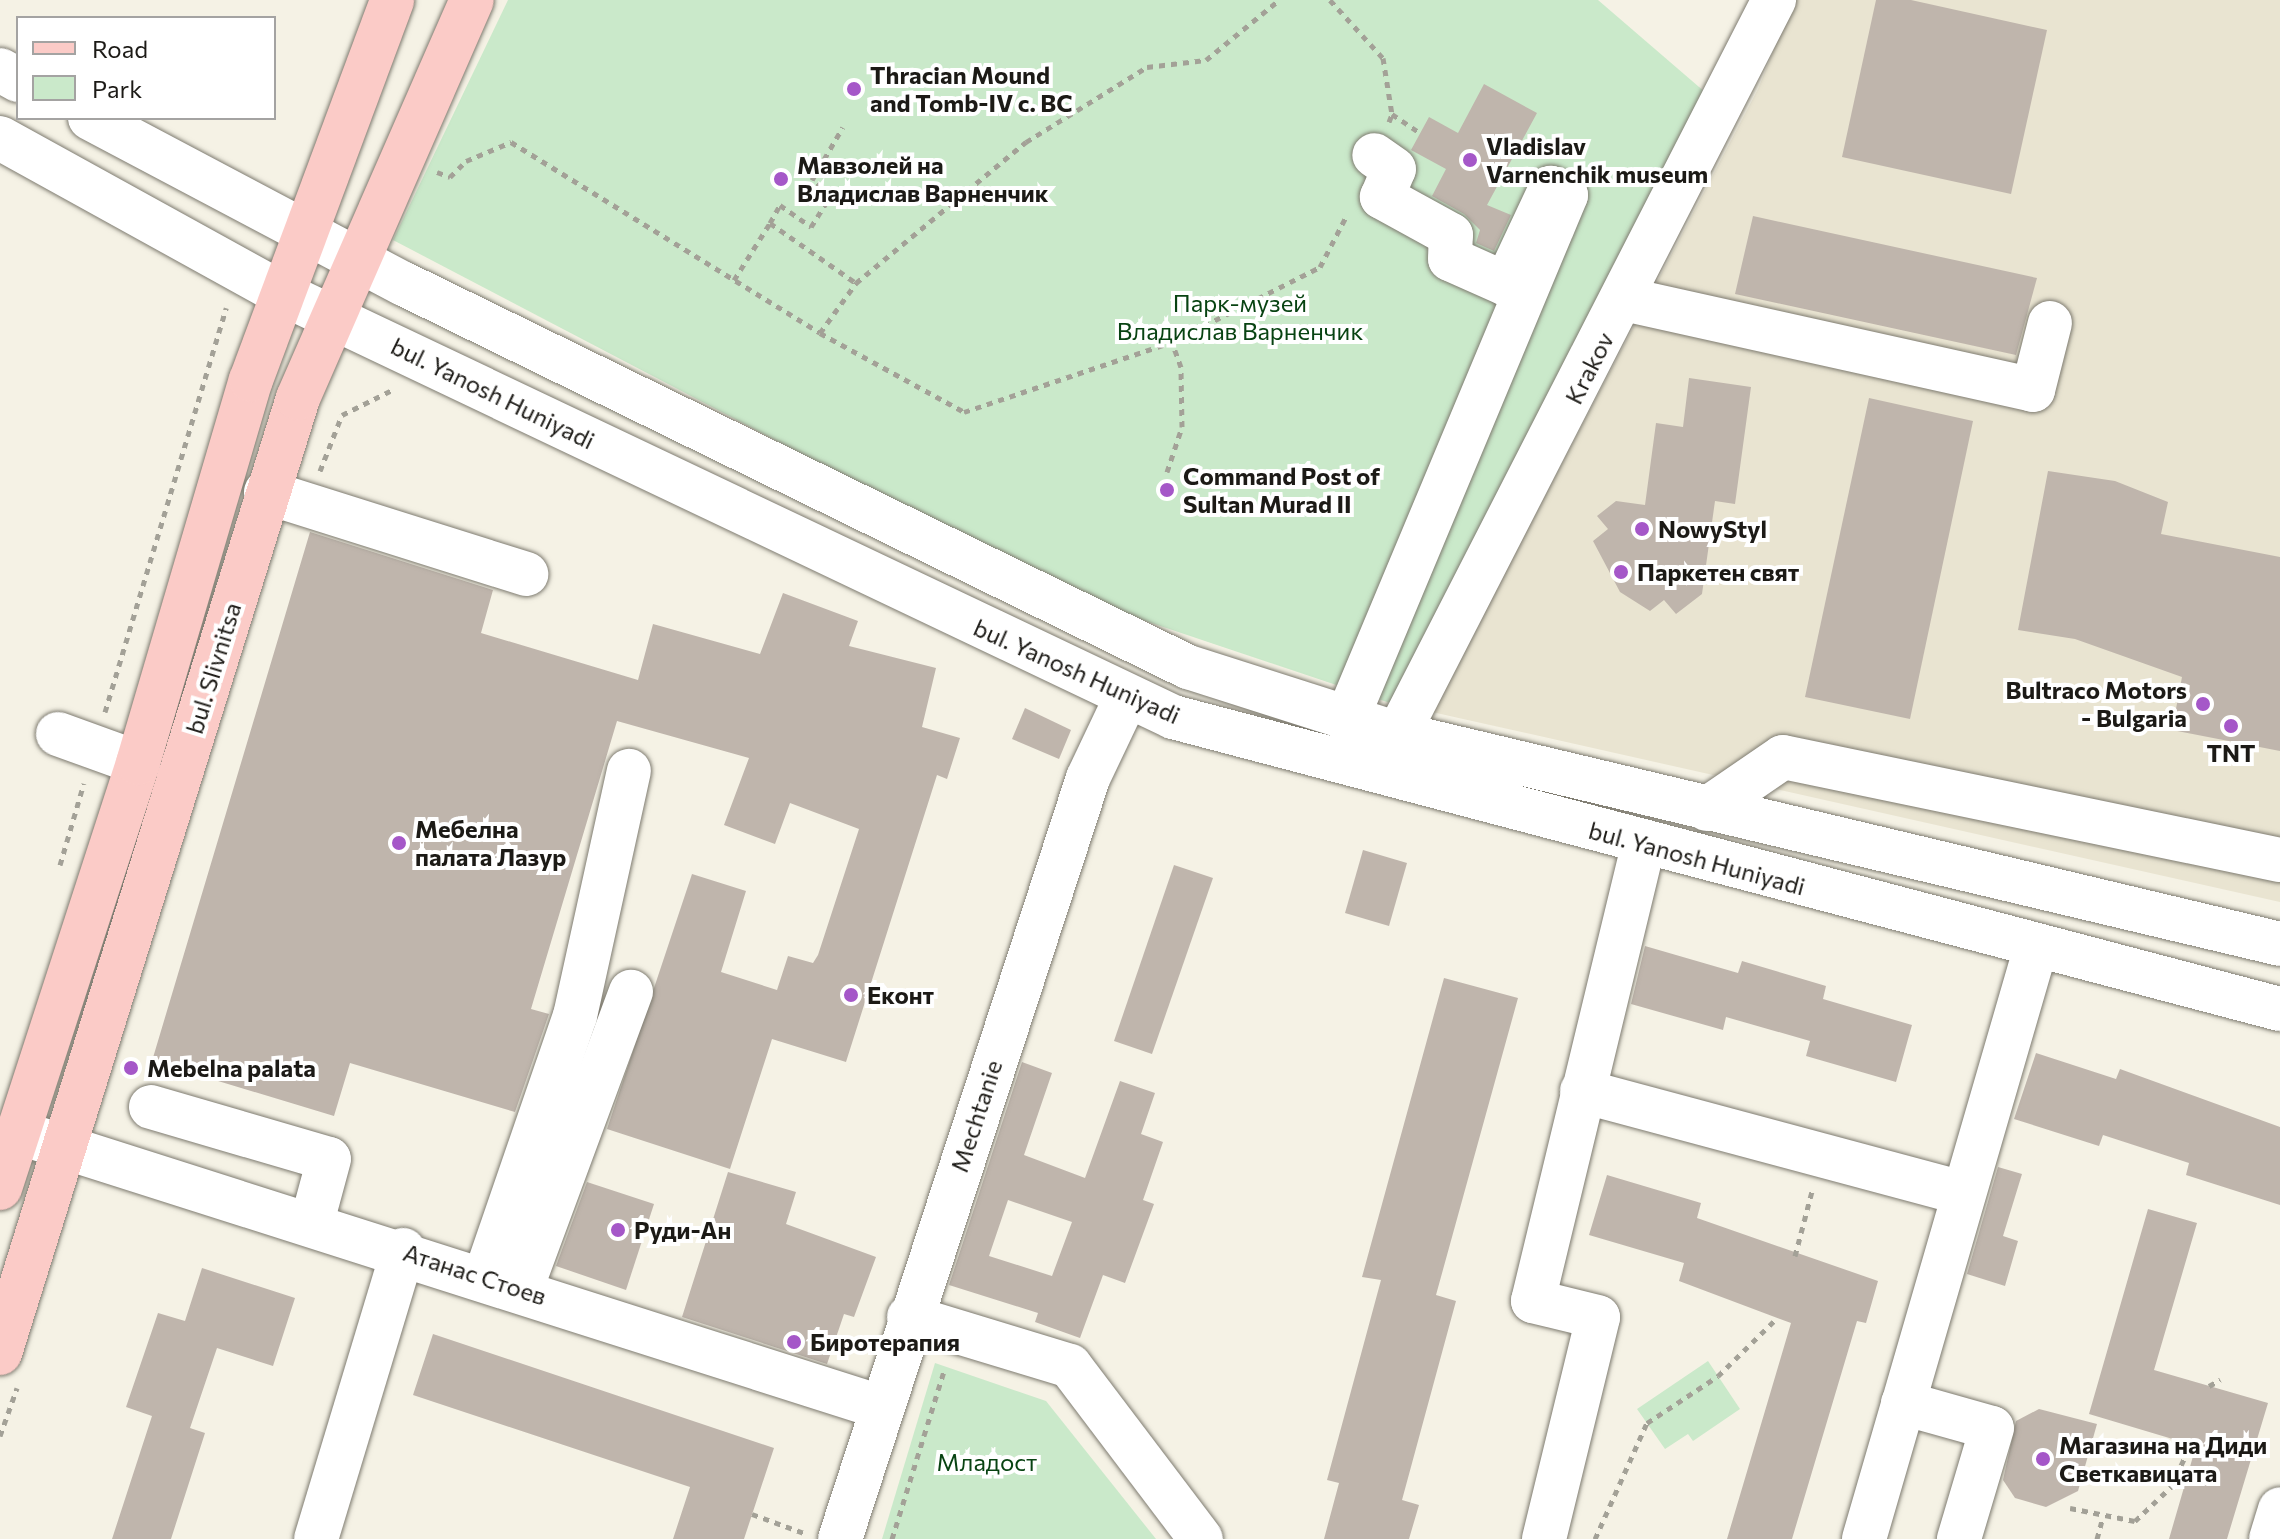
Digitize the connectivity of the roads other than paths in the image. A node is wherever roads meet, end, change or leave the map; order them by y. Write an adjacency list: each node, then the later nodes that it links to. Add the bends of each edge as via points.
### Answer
1 (392, 0): 7 (main road, bul. Slivnitsa)
2 (472, 0): 8 (main road, bul. Slivnitsa)
3 (1774, 0): 10 (street, Krakov)
4 (94, 120): 7 (street, bul. Yanosh Huniyadi)
5 (0, 138): 9 (street, bul. Yanosh Huniyadi)
6 (1374, 155): 16 (street, via 1394,169 1382,197 1451,235 1450,259 1506,284 1551,188 1566,195)
7 (303, 232): 8 (street, bul. Yanosh Huniyadi); 9 (main road, bul. Slivnitsa)
8 (357, 258): 11 (main road, bul. Slivnitsa); 16 (street, bul. Yanosh Huniyadi, via 1122,637)
9 (281, 293): 11 (street, bul. Yanosh Huniyadi); 19 (main road, bul. Slivnitsa)
10 (1624, 299): 12 (street, via 2033,390); 17 (street, Krakov)
11 (333, 317): 13 (main road, bul. Slivnitsa); 15 (street, bul. Yanosh Huniyadi)
12 (2050, 323)
13 (266, 492): 14 (street); 31 (main road, bul. Slivnitsa)
14 (526, 574)
15 (1126, 698): 22 (street, bul. Yanosh Huniyadi, via 1249,740); 37 (street, Mechtanie, via 1088,778)
16 (1346, 721): 17 (street, bul. Yanosh Huniyadi)
17 (1398, 734): 21 (street, bul. Yanosh Huniyadi)
18 (77, 740): 19 (street)
19 (138, 763): 30 (main road, bul. Slivnitsa)
20 (629, 771): 36 (street, via 575,1016)
21 (1707, 809): 23 (street, via 1783,757); 24 (street, bul. Yanosh Huniyadi)
22 (1644, 843): 25 (street, bul. Yanosh Huniyadi); 28 (street)
23 (2280, 860)
24 (2280, 944)
25 (2036, 947): 27 (street, bul. Yanosh Huniyadi); 33 (street)
26 (631, 992): 36 (street)
27 (2280, 1009)
28 (1582, 1091): 33 (street); 45 (street, via 1533,1301 1598,1317)
29 (151, 1107): 34 (street, via 329,1159)
30 (17, 1132): 31 (street, Атанас Стоев); 32 (main road, bul. Slivnitsa)
31 (68, 1148): 34 (street, Атанас Стоев); 38 (main road, bul. Slivnitsa)
32 (0, 1188)
33 (1964, 1193): 39 (street)
34 (312, 1222): 35 (street, Атанас Стоев)
35 (403, 1250): 36 (street, Атанас Стоев); 42 (street)
36 (503, 1283): 40 (street, Атанас Стоев)
37 (909, 1317): 40 (street, Mechtanie); 44 (street, via 1070,1366)
38 (0, 1353)
39 (1903, 1403): 46 (street); 47 (street, via 1992,1428)
40 (880, 1407): 43 (street, Mechtanie)
41 (2280, 1509): 48 (street)
42 (316, 1539)
43 (840, 1539)
44 (1201, 1539)
45 (1544, 1539)
46 (1864, 1539)
47 (1959, 1539)
48 (2271, 1539)

